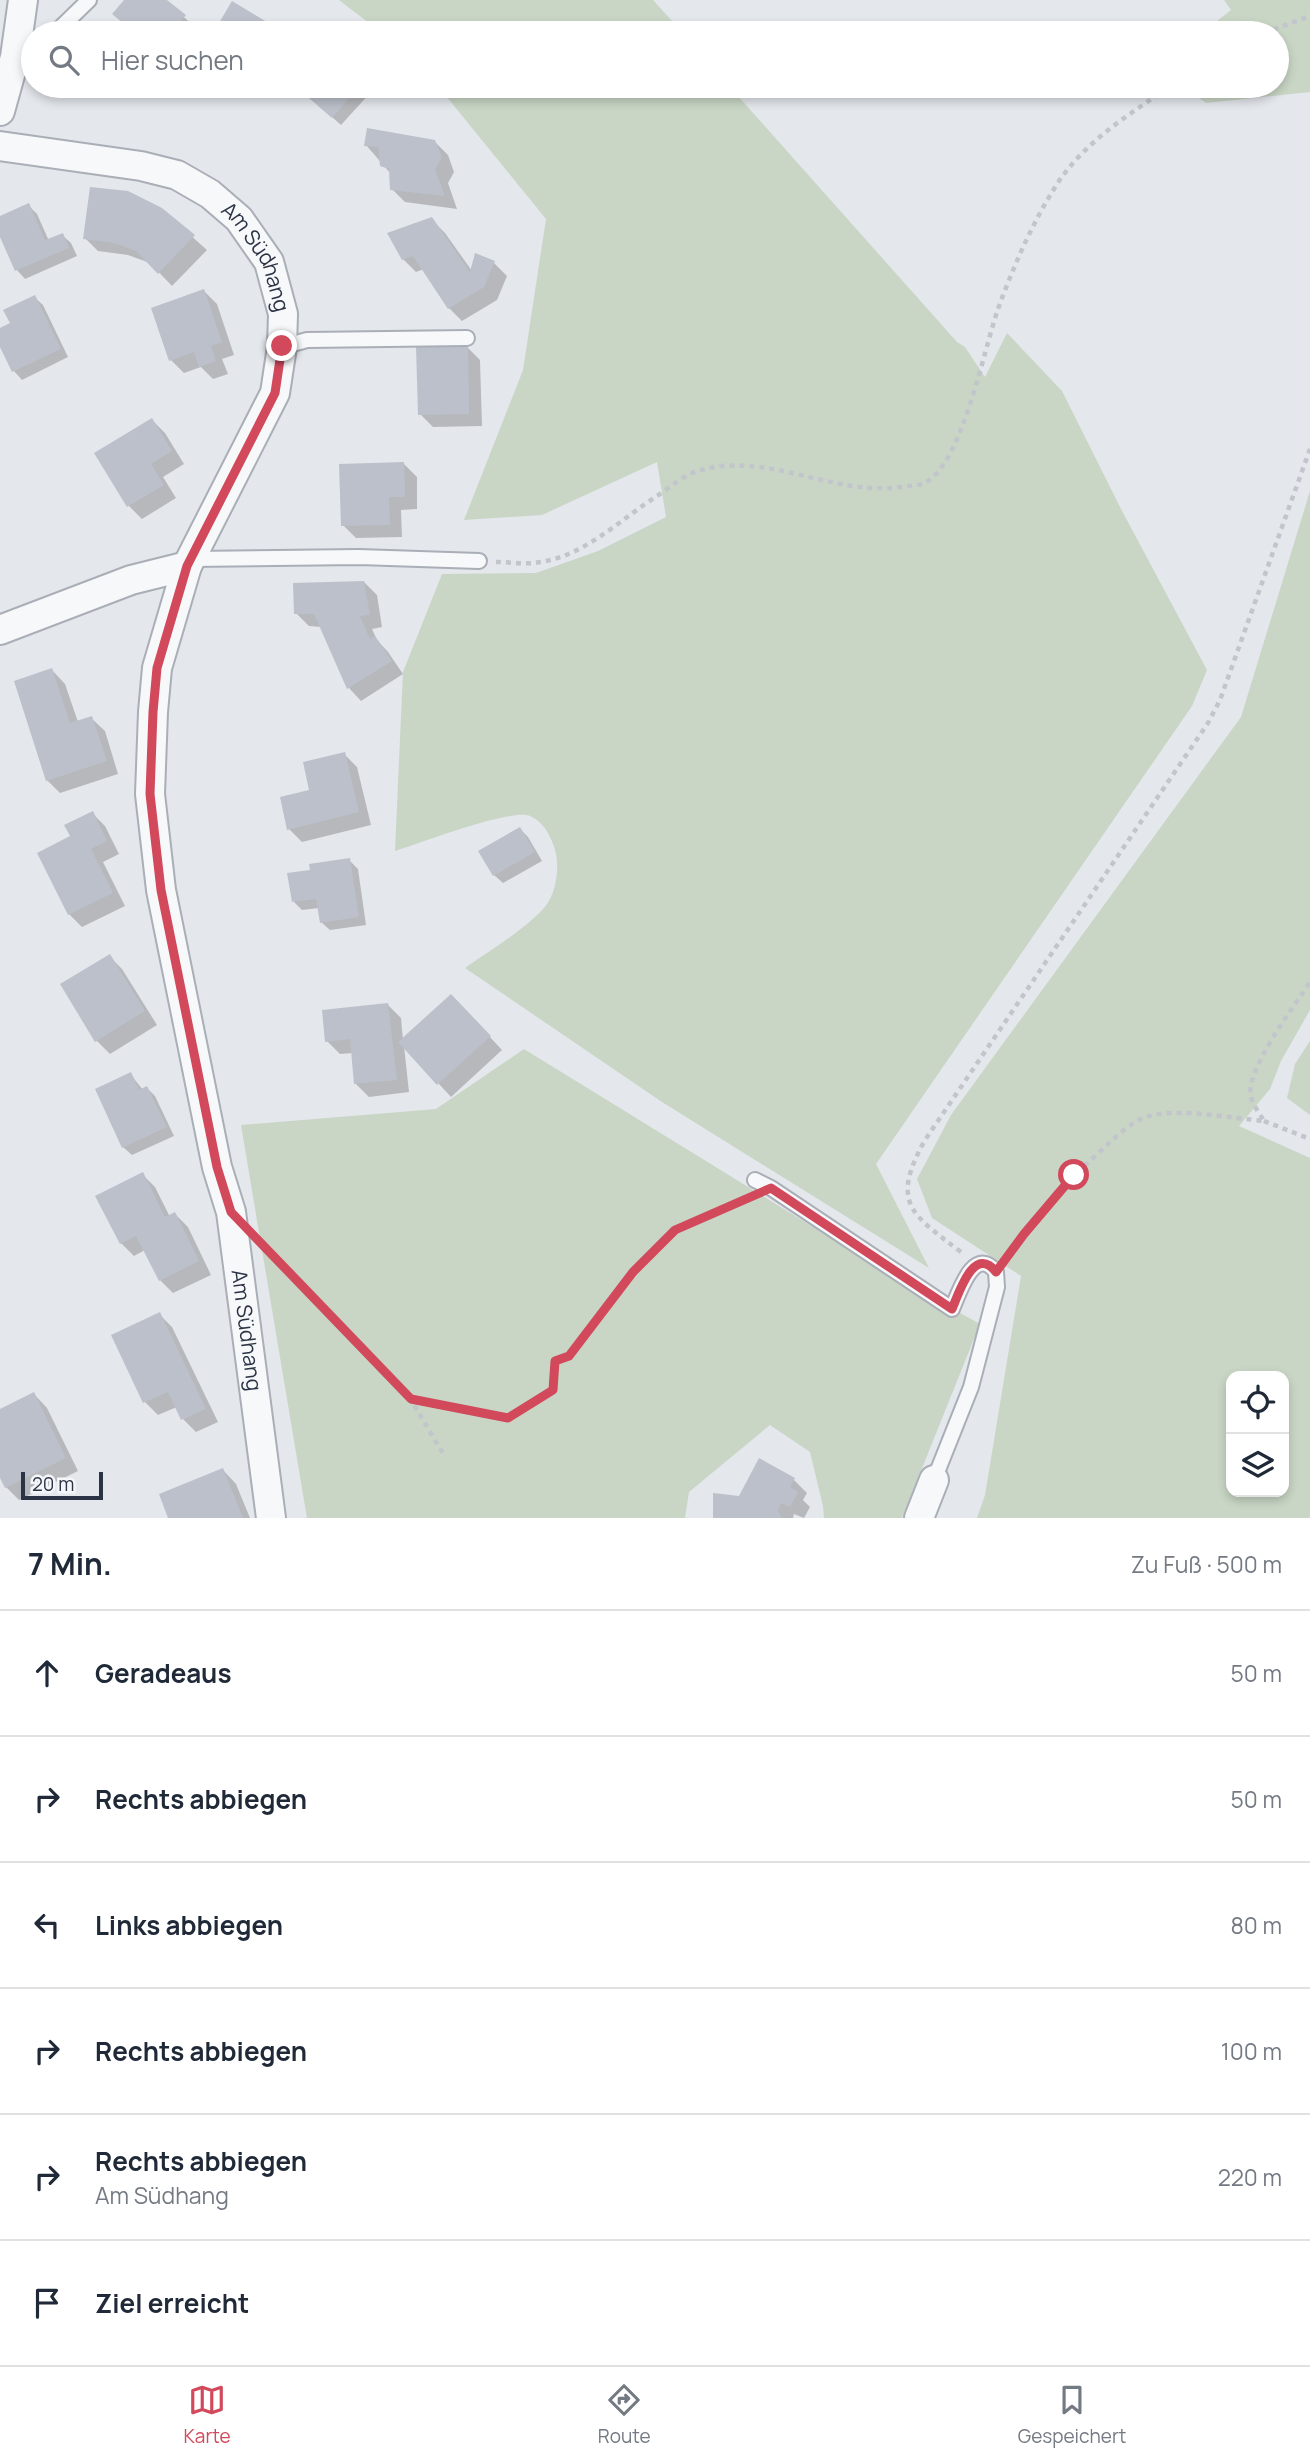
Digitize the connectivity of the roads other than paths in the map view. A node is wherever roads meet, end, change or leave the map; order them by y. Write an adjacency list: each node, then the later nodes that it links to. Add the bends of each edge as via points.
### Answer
1 (23, 0): 3 (street)
2 (89, 0): 4 (lane)
3 (23, 21)
4 (67, 21)
5 (21, 63): 6 (street)
6 (0, 111)
7 (0, 146): 9 (street, Am Südhang, via 141,166 177,175 210,194 239,219 269,262 283,314)
8 (467, 338): 9 (lane, via 307,340)
9 (282, 346): 11 (street, Am Südhang, via 275,393)
10 (479, 561): 11 (lane, via 359,557)
11 (189, 562): 12 (street); 15 (street, Am Südhang, via 157,668 150,794 161,890 217,1167 231,1212)
12 (0, 630)
13 (755, 1180): 14 (lane, via 952,1309 973,1267 987,1264 996,1272 997,1287 971,1387)
14 (934, 1480): 16 (street)
15 (271, 1518)
16 (919, 1518)

